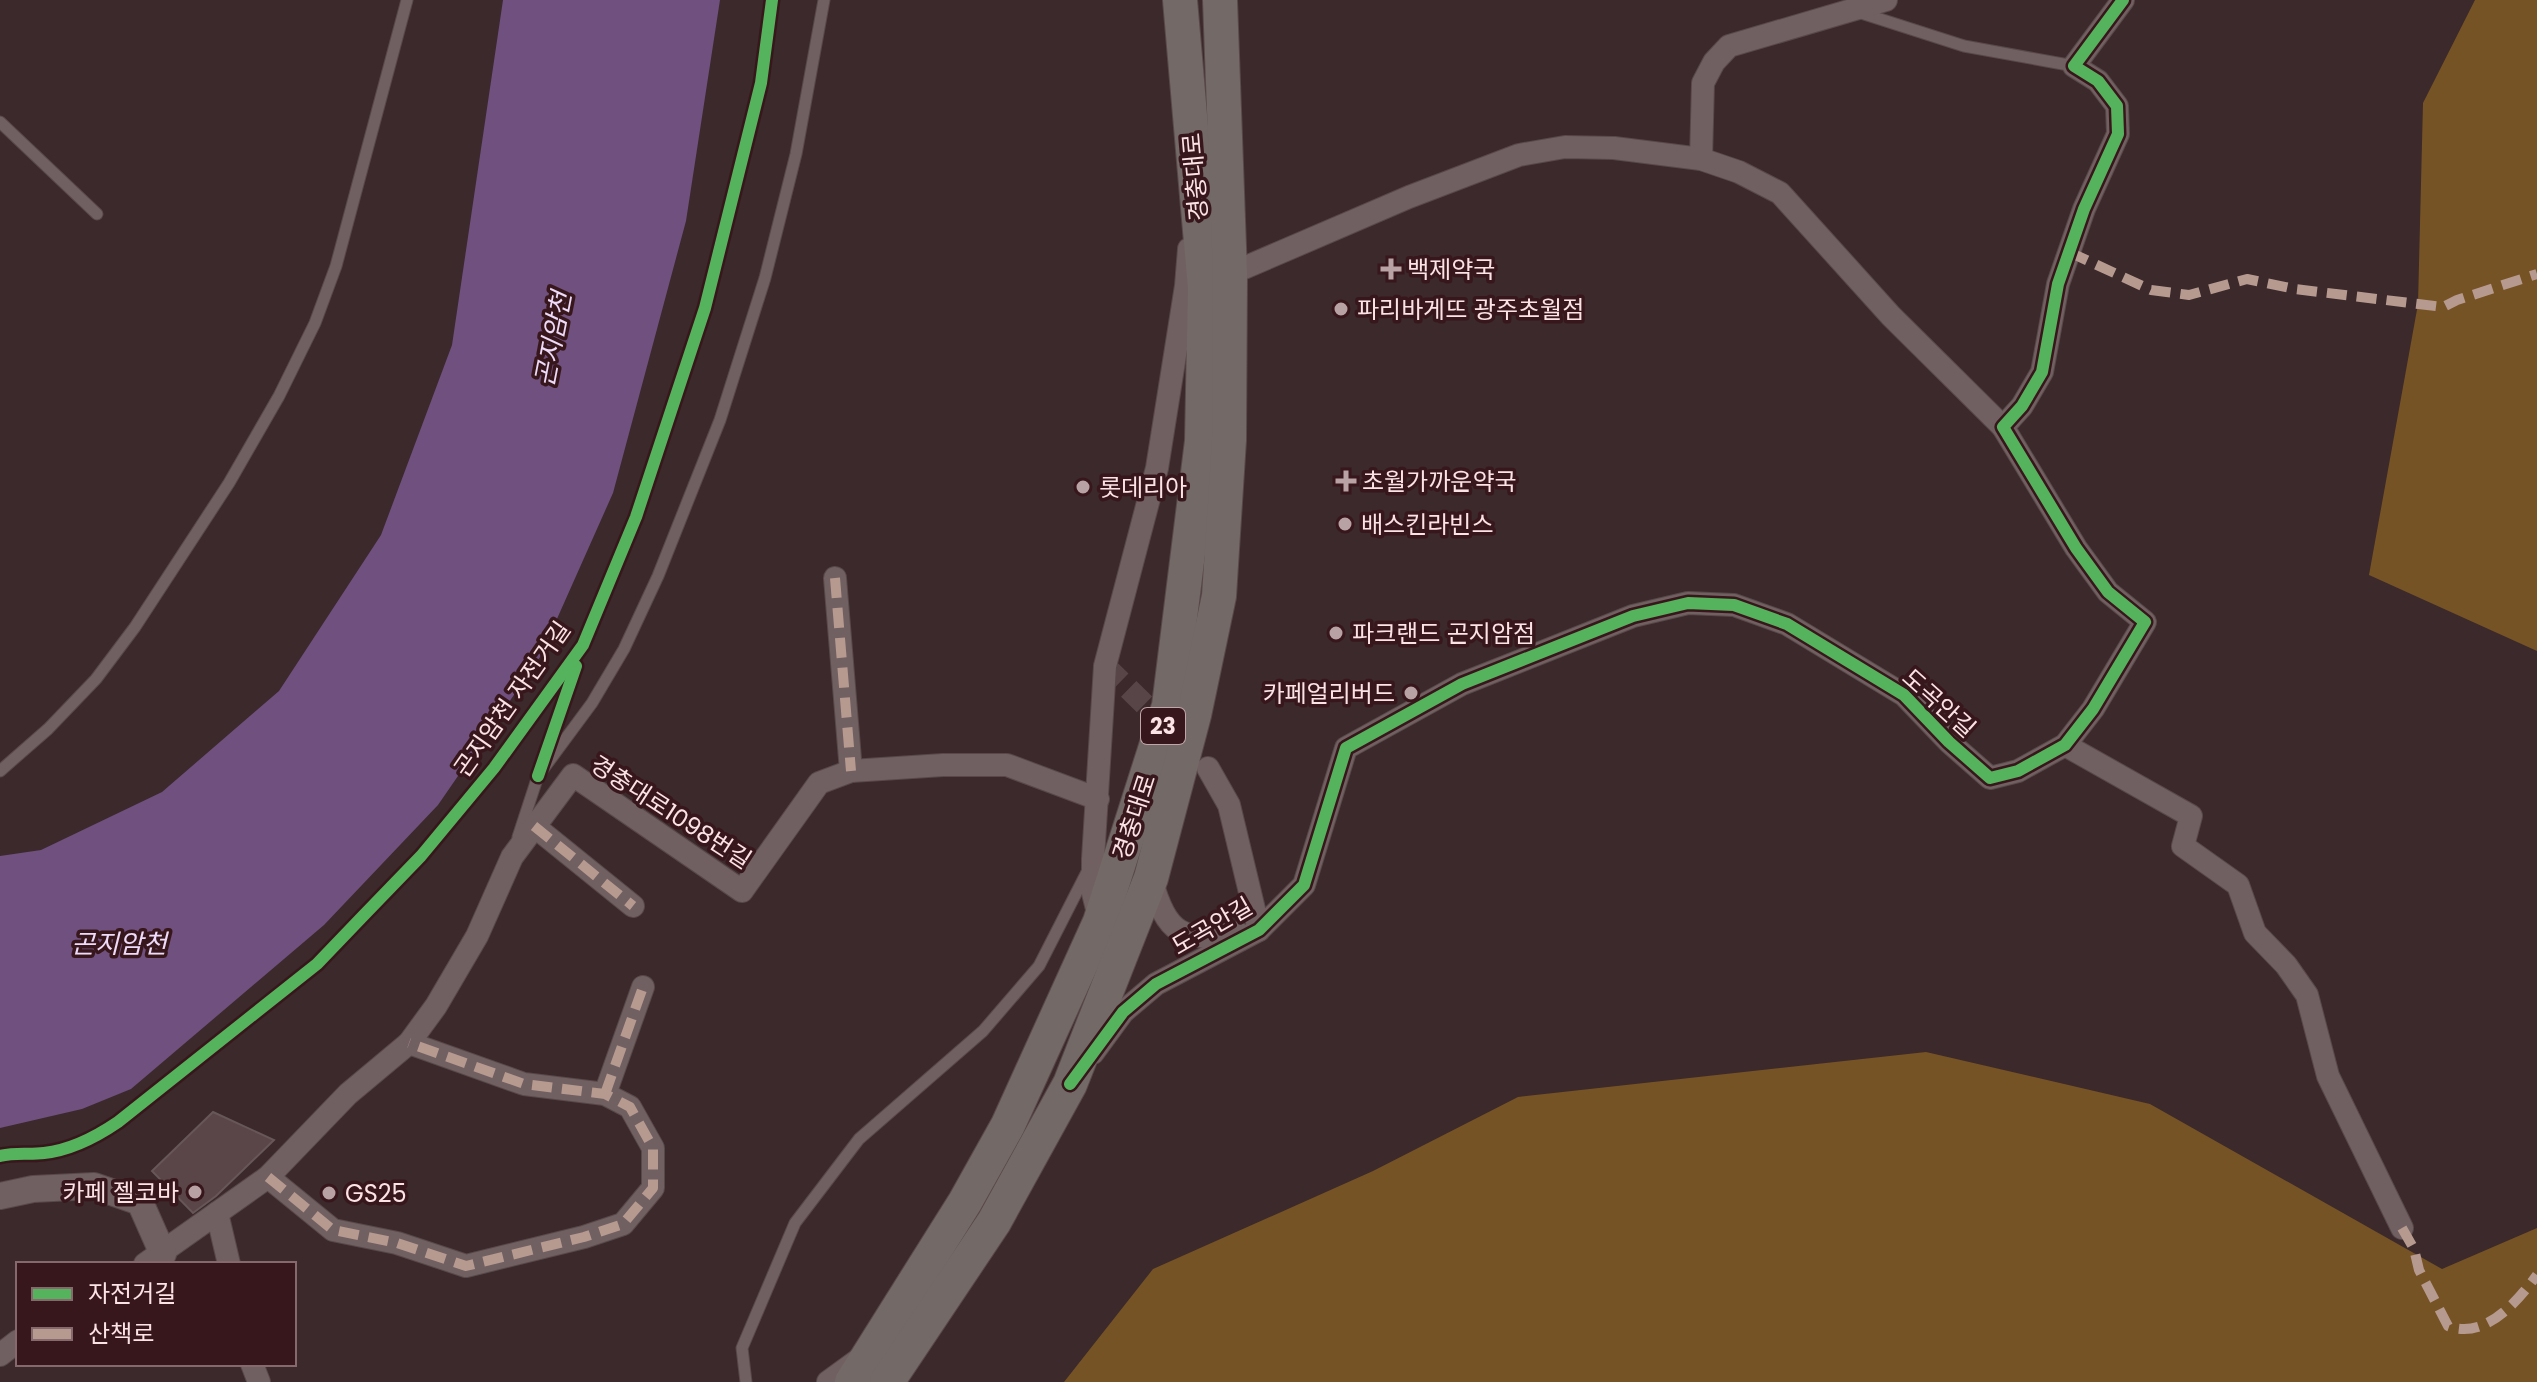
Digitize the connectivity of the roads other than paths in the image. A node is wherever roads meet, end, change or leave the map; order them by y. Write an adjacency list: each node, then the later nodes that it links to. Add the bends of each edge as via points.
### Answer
1 (407, 0): 18 (lane, via 336,266 279,396 135,627 96,679)
2 (824, 0): 22 (lane, via 796,154 765,278 720,420 624,649 538,776)
3 (1180, 0): 11 (main road, 경충대로 / 23)
4 (1220, 0): 13 (main road, 경충대로 / 23)
5 (1886, 0): 7 (street)
6 (2123, 0): 8 (street)
7 (1855, 11): 8 (lane, via 1964,46); 10 (street, via 1729,46 1703,83)
8 (2074, 66): 14 (street, via 2098,81 2117,106 2118,134 2058,284 2042,372)
9 (0, 122): 12 (lane)
10 (1701, 159): 13 (street, via 1614,148 1565,147 1519,155); 14 (street, via 1780,193 1891,316)
11 (1194, 172): 20 (street, via 1186,286 1157,468 1105,666); 26 (main road, 경충대로 / 23, via 1205,288 1202,441 1183,603 1169,706)
12 (97, 214)
13 (1230, 274): 24 (main road, 경충대로 / 23, via 1229,440 1219,596)
14 (2003, 427): 16 (street, 도곡안길, via 2108,592 2145,622)
15 (835, 578): 19 (street)
16 (2065, 745): 27 (street, 도곡안길, via 2018,771 1990,778 1904,695 1787,624 1734,605 1688,603 1633,616 1462,684 1346,748 1304,885); 35 (street, via 2191,816 2183,846 2238,885 2255,933 2307,995 2328,1076)
17 (1208, 768): 27 (street, via 1229,805)
18 (0, 771)
19 (851, 771): 20 (street, 경충대로1098번길, via 1007,765); 21 (street, 경충대로1098번길, via 819,783 742,891 573,775)
20 (1098, 799): 23 (street)
21 (534, 826): 22 (street, 경충대로1098번길); 25 (street)
22 (512, 857): 29 (street, 경충대로1098번길, via 477,936)
23 (1093, 859): 26 (street); 41 (lane, via 1039,966 983,1031 859,1139 795,1223 742,1348)
24 (1151, 878): 27 (street, via 1160,911 1181,933 1207,938); 30 (main road, 경충대로 / 23)
25 (633, 906)
26 (1100, 922): 39 (main road, 경충대로 / 23, via 1008,1125)
27 (1259, 930): 30 (street, 도곡안길, via 1156,984 1123,1012)
28 (643, 987): 31 (street)
29 (409, 1043): 31 (street, via 524,1084); 32 (street, 경충대로1098번길, via 348,1094)
30 (1070, 1084): 44 (main road, 경충대로 / 23, via 994,1222)
31 (605, 1094): 32 (street, via 630,1107 653,1148 653,1188 623,1224 569,1241 466,1266 397,1243 333,1230)
32 (268, 1177): 34 (street, 경충대로1098번길)
33 (0, 1196): 36 (street, via 94,1186 140,1202)
34 (217, 1213): 36 (street, 경충대로1098번길); 37 (street)
35 (2402, 1228)
36 (154, 1259)
37 (229, 1262)
38 (16, 1343): 40 (street)
39 (876, 1344): 42 (street); 43 (main road, 경충대로 / 23)
40 (0, 1355)
41 (746, 1382)
42 (828, 1382)
43 (852, 1382)
44 (887, 1382)

